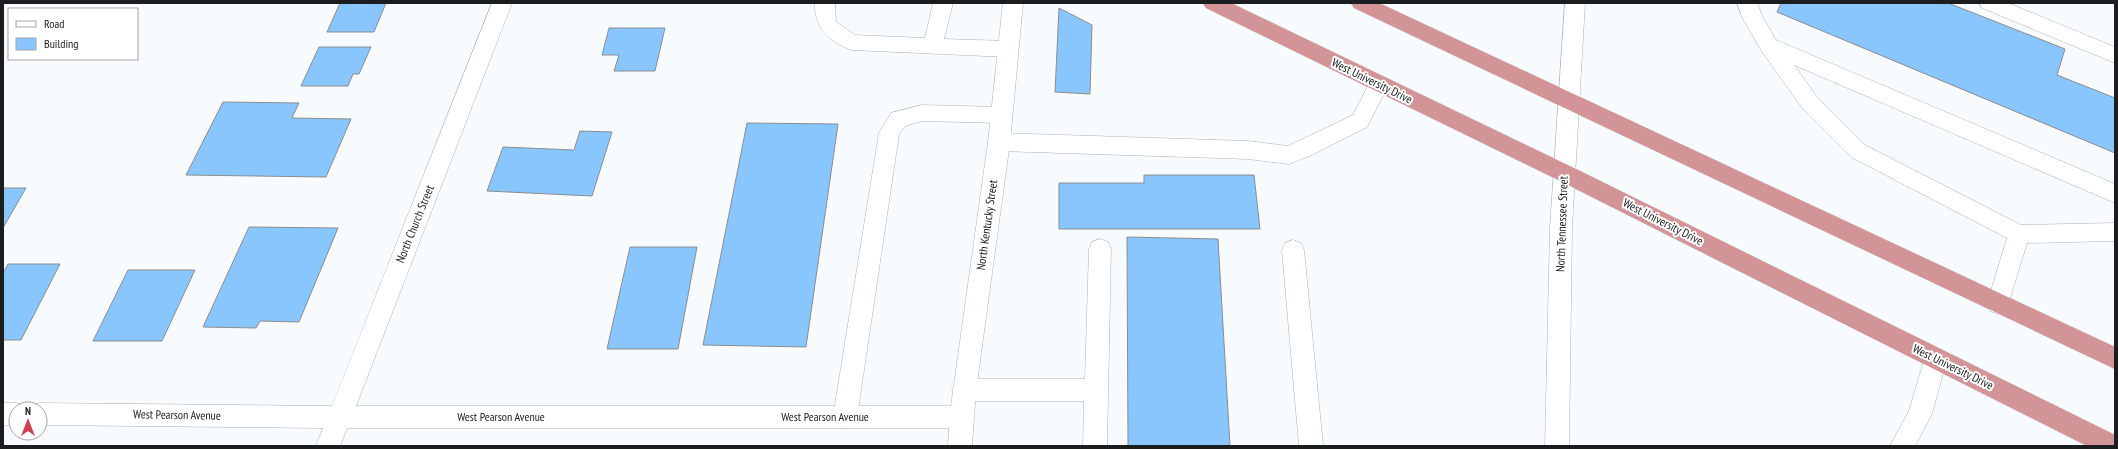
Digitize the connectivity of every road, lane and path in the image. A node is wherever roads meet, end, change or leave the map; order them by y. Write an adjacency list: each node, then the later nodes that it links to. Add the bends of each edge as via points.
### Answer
1 (502, 3): 30 (street, North Church Street)
2 (825, 3): 10 (street, via 824,14 833,33 852,42)
3 (943, 3): 10 (street)
4 (1013, 3): 12 (street, North Kentucky Street)
5 (1213, 3): 14 (highway, West University Drive)
6 (1361, 3): 15 (highway)
7 (1575, 3): 15 (street, North Tennessee Street)
8 (1747, 3): 11 (street)
9 (1989, 3): 13 (street)
10 (933, 46): 12 (street)
11 (1768, 46): 19 (street); 20 (street, via 1810,103 1858,151)
12 (1008, 49): 16 (street, North Kentucky Street)
13 (2115, 55)
14 (1379, 84): 17 (street, via 1360,121 1289,155 1248,150); 18 (highway, West University Drive)
15 (1569, 100): 18 (street, North Tennessee Street); 24 (highway)
16 (1002, 115): 17 (street, North Kentucky Street); 31 (street, via 922,113 898,119 889,133)
17 (999, 142): 27 (street, North Kentucky Street)
18 (1564, 173): 25 (highway, West University Drive); 37 (street, North Tennessee Street)
19 (2115, 194)
20 (2019, 234): 21 (street); 24 (street)
21 (2111, 237)
22 (1100, 250): 28 (street)
23 (1293, 250): 36 (street)
24 (1998, 304): 26 (highway)
25 (1935, 358): 38 (street, via 1920,414); 39 (highway, West University Drive)
26 (2115, 358)
27 (964, 390): 28 (street); 32 (street, North Kentucky Street)
28 (1096, 390): 35 (street)
29 (48, 414): 30 (street, West Pearson Avenue)
30 (339, 417): 31 (street, West Pearson Avenue); 33 (street, North Church Street)
31 (845, 417): 32 (street, West Pearson Avenue)
32 (961, 417): 34 (street, North Kentucky Street)
33 (328, 446)
34 (960, 446)
35 (1095, 446)
36 (1311, 446)
37 (1557, 446)
38 (1902, 446)
39 (2112, 446)

